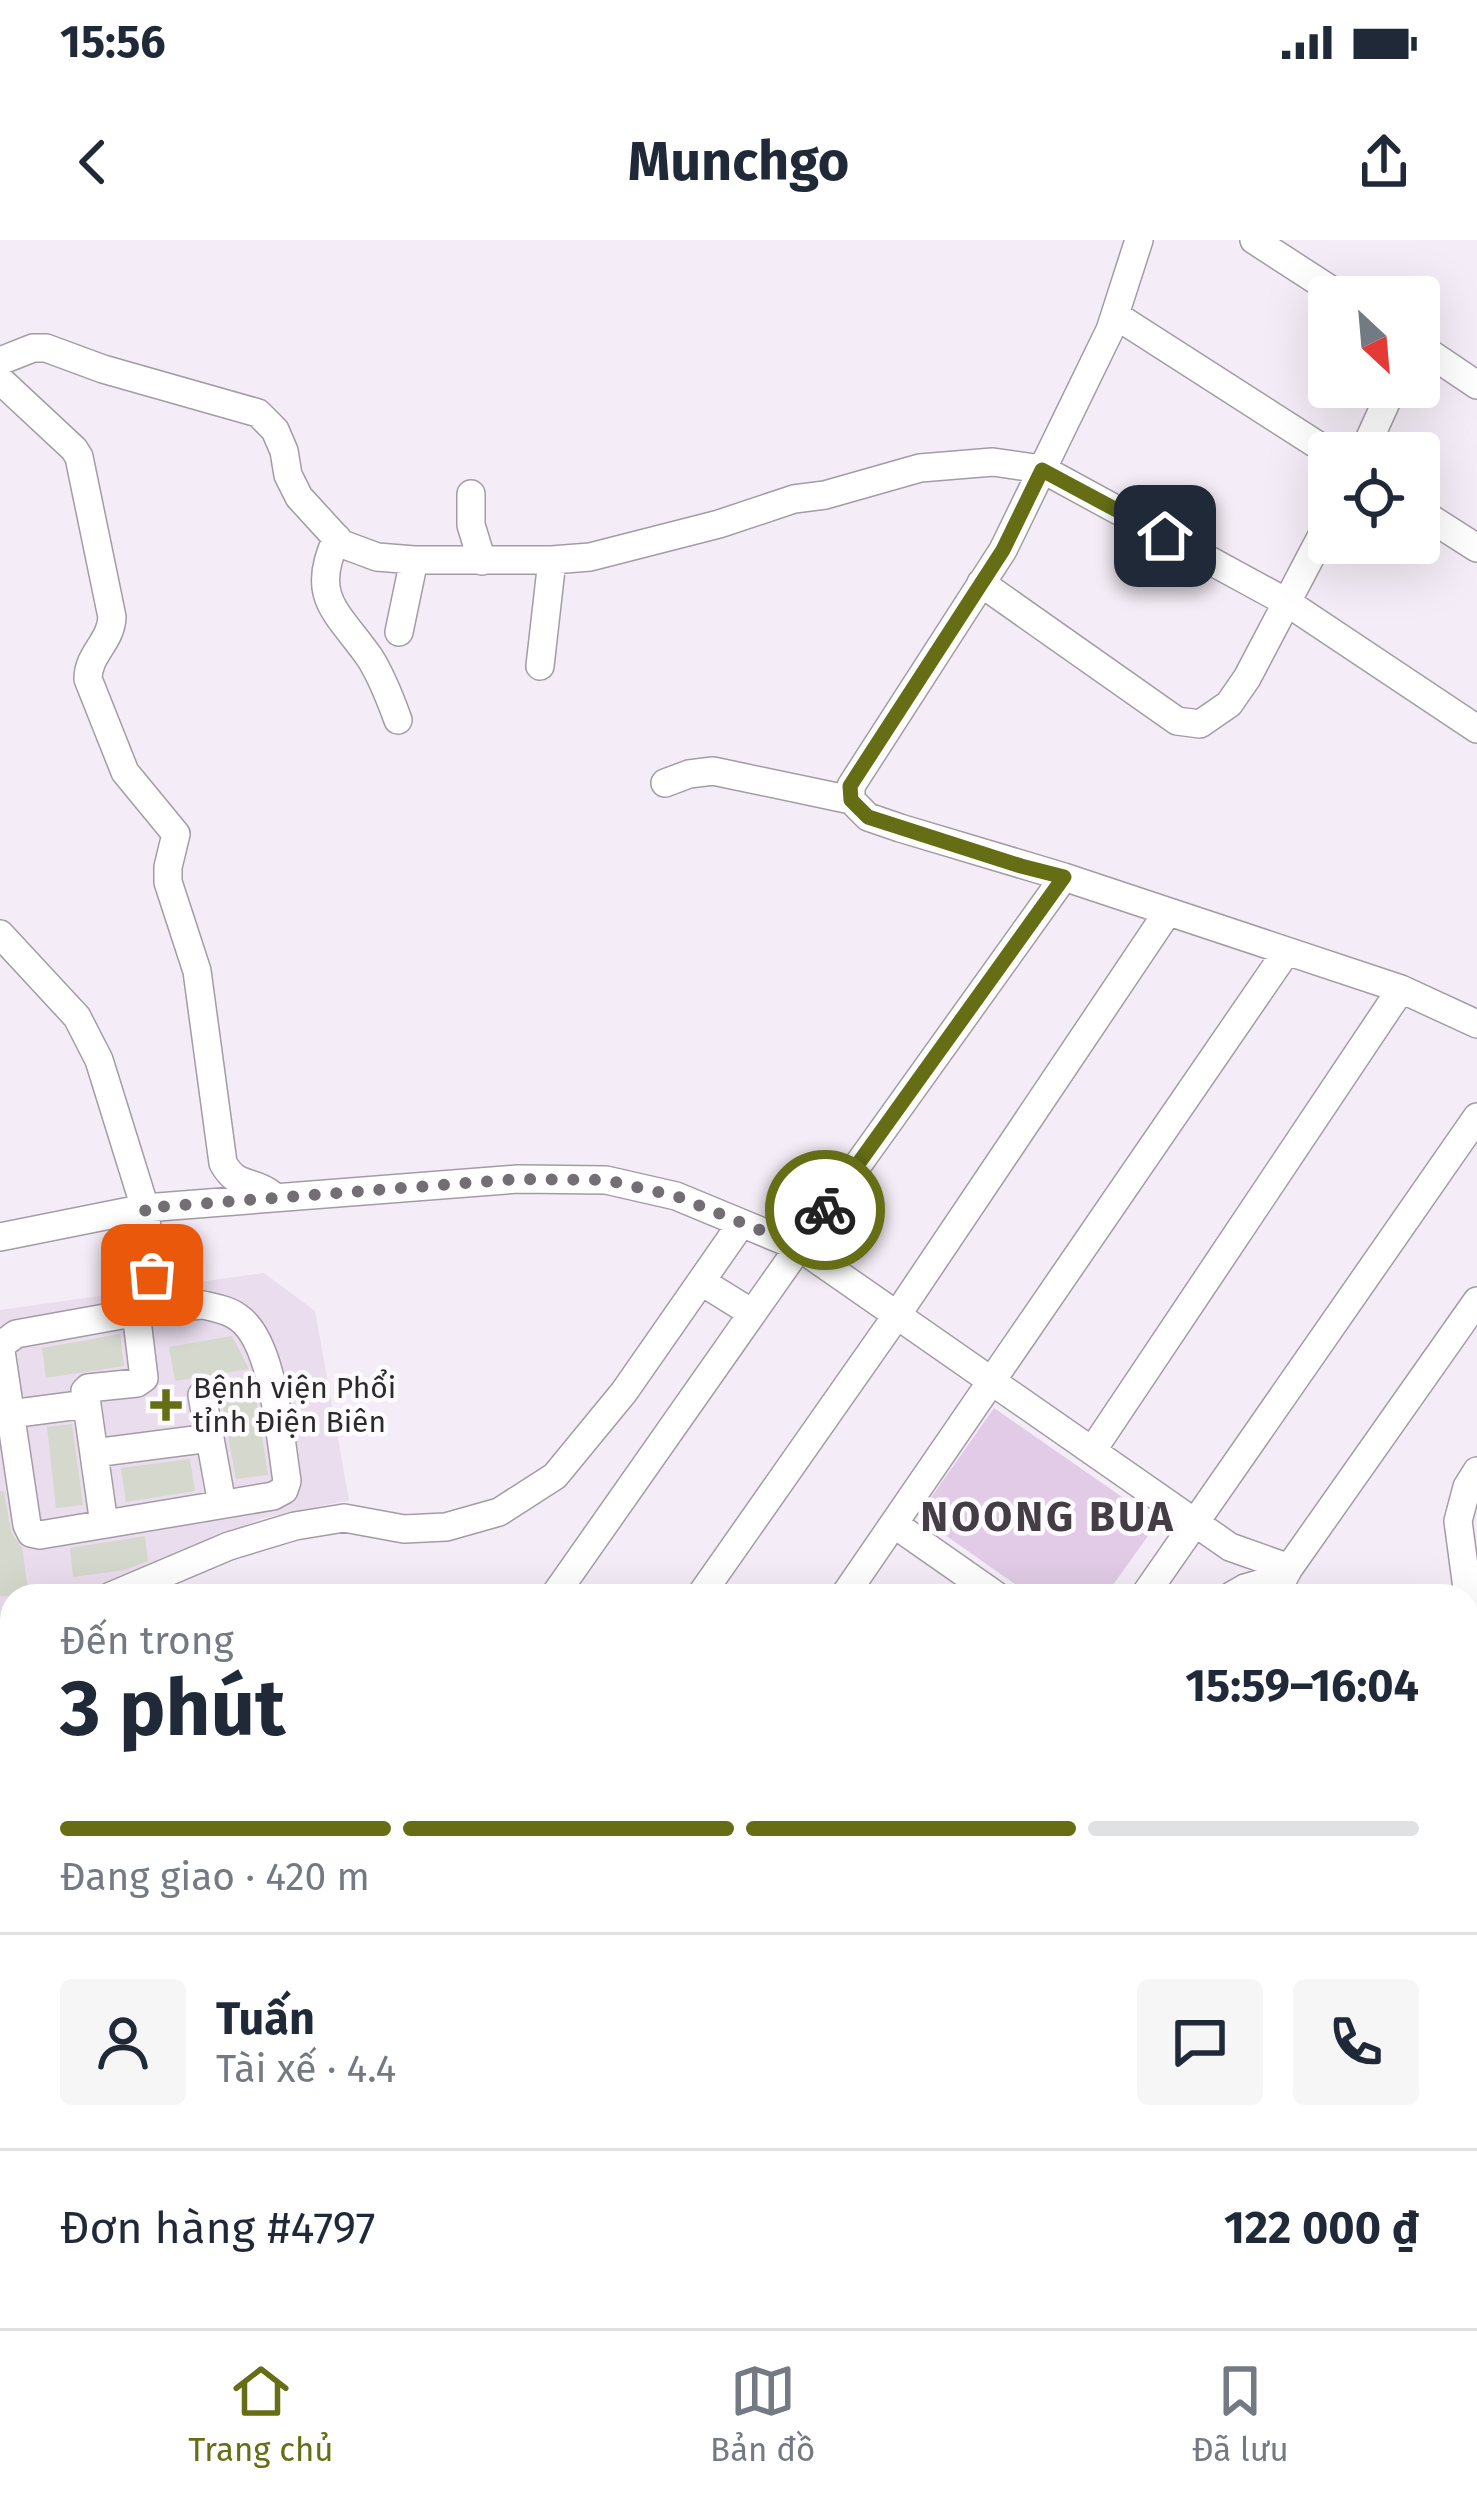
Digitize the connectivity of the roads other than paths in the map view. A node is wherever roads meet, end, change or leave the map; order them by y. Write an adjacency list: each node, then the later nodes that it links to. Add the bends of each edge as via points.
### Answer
1 (1139, 240): 4 (street)
2 (1254, 240): 3 (street)
3 (1310, 276)
4 (1115, 315): 8 (street); 9 (street)
5 (2, 360): 12 (street, via 46,348 258,413 275,430 292,486); 33 (street, via 79,457 112,617 88,680 125,772 176,834 168,881 196,971 223,1162 232,1177)
6 (1440, 360): 7 (street)
7 (1477, 385)
8 (1308, 439)
9 (1042, 470): 15 (street, via 993,462 920,468 590,557); 18 (street); 19 (street)
10 (471, 494): 16 (street)
11 (1440, 524): 13 (street)
12 (337, 538): 14 (street, via 377,557); 22 (street, via 325,571 331,606 376,668)
13 (1477, 548)
14 (414, 560): 16 (street); 20 (street)
15 (552, 560): 16 (street); 21 (street)
16 (482, 561)
17 (1308, 563): 19 (street)
18 (981, 584): 19 (street, via 1190,724 1229,704); 25 (street, via 850,786)
19 (1288, 603): 23 (street)
20 (399, 632)
21 (540, 666)
22 (398, 720)
23 (1477, 730)
24 (665, 783): 25 (street, via 713,772)
25 (851, 800): 26 (street, via 868,817)
26 (1064, 877): 27 (street); 37 (street)
27 (1167, 913): 29 (street); 42 (street)
28 (0, 934): 34 (street, via 77,1017 99,1060)
29 (1286, 952): 30 (street); 43 (street)
30 (1401, 989): 31 (street); 48 (street)
31 (1477, 1024)
32 (1477, 1117): 52 (street)
33 (273, 1198): 34 (street); 35 (street, via 606,1180 676,1196)
34 (145, 1208): 36 (street); 40 (street)
35 (741, 1224): 37 (street); 38 (street)
36 (0, 1237)
37 (799, 1246): 41 (street); 42 (street)
38 (702, 1282): 41 (street); 56 (street, via 555,1476 499,1512 446,1527 344,1518 295,1526)
39 (1477, 1301): 55 (street)
40 (145, 1311): 45 (street, via 144,1378 88,1388); 46 (street, via 8,1339 1,1351); 51 (street, via 226,1311 242,1319 267,1361 284,1490)
41 (752, 1313): 57 (street)
42 (897, 1315): 43 (street); 58 (street)
43 (992, 1382): 48 (street); 54 (street)
44 (202, 1395): 47 (street)
45 (87, 1404): 46 (street); 49 (street)
46 (10, 1414): 53 (street, via 31,1533)
47 (209, 1438): 49 (street); 51 (street)
48 (1091, 1451): 52 (street)
49 (94, 1454): 53 (street)
50 (1477, 1471): 62 (street, via 1458,1521)
51 (221, 1504): 53 (street)
52 (1195, 1523): 55 (street); 61 (street)
53 (104, 1524)
54 (894, 1524): 59 (street); 60 (street)
55 (1283, 1580)
56 (139, 1584)
57 (562, 1584)
58 (708, 1584)
59 (852, 1584)
60 (980, 1584)
61 (1152, 1584)
62 (1466, 1584)

